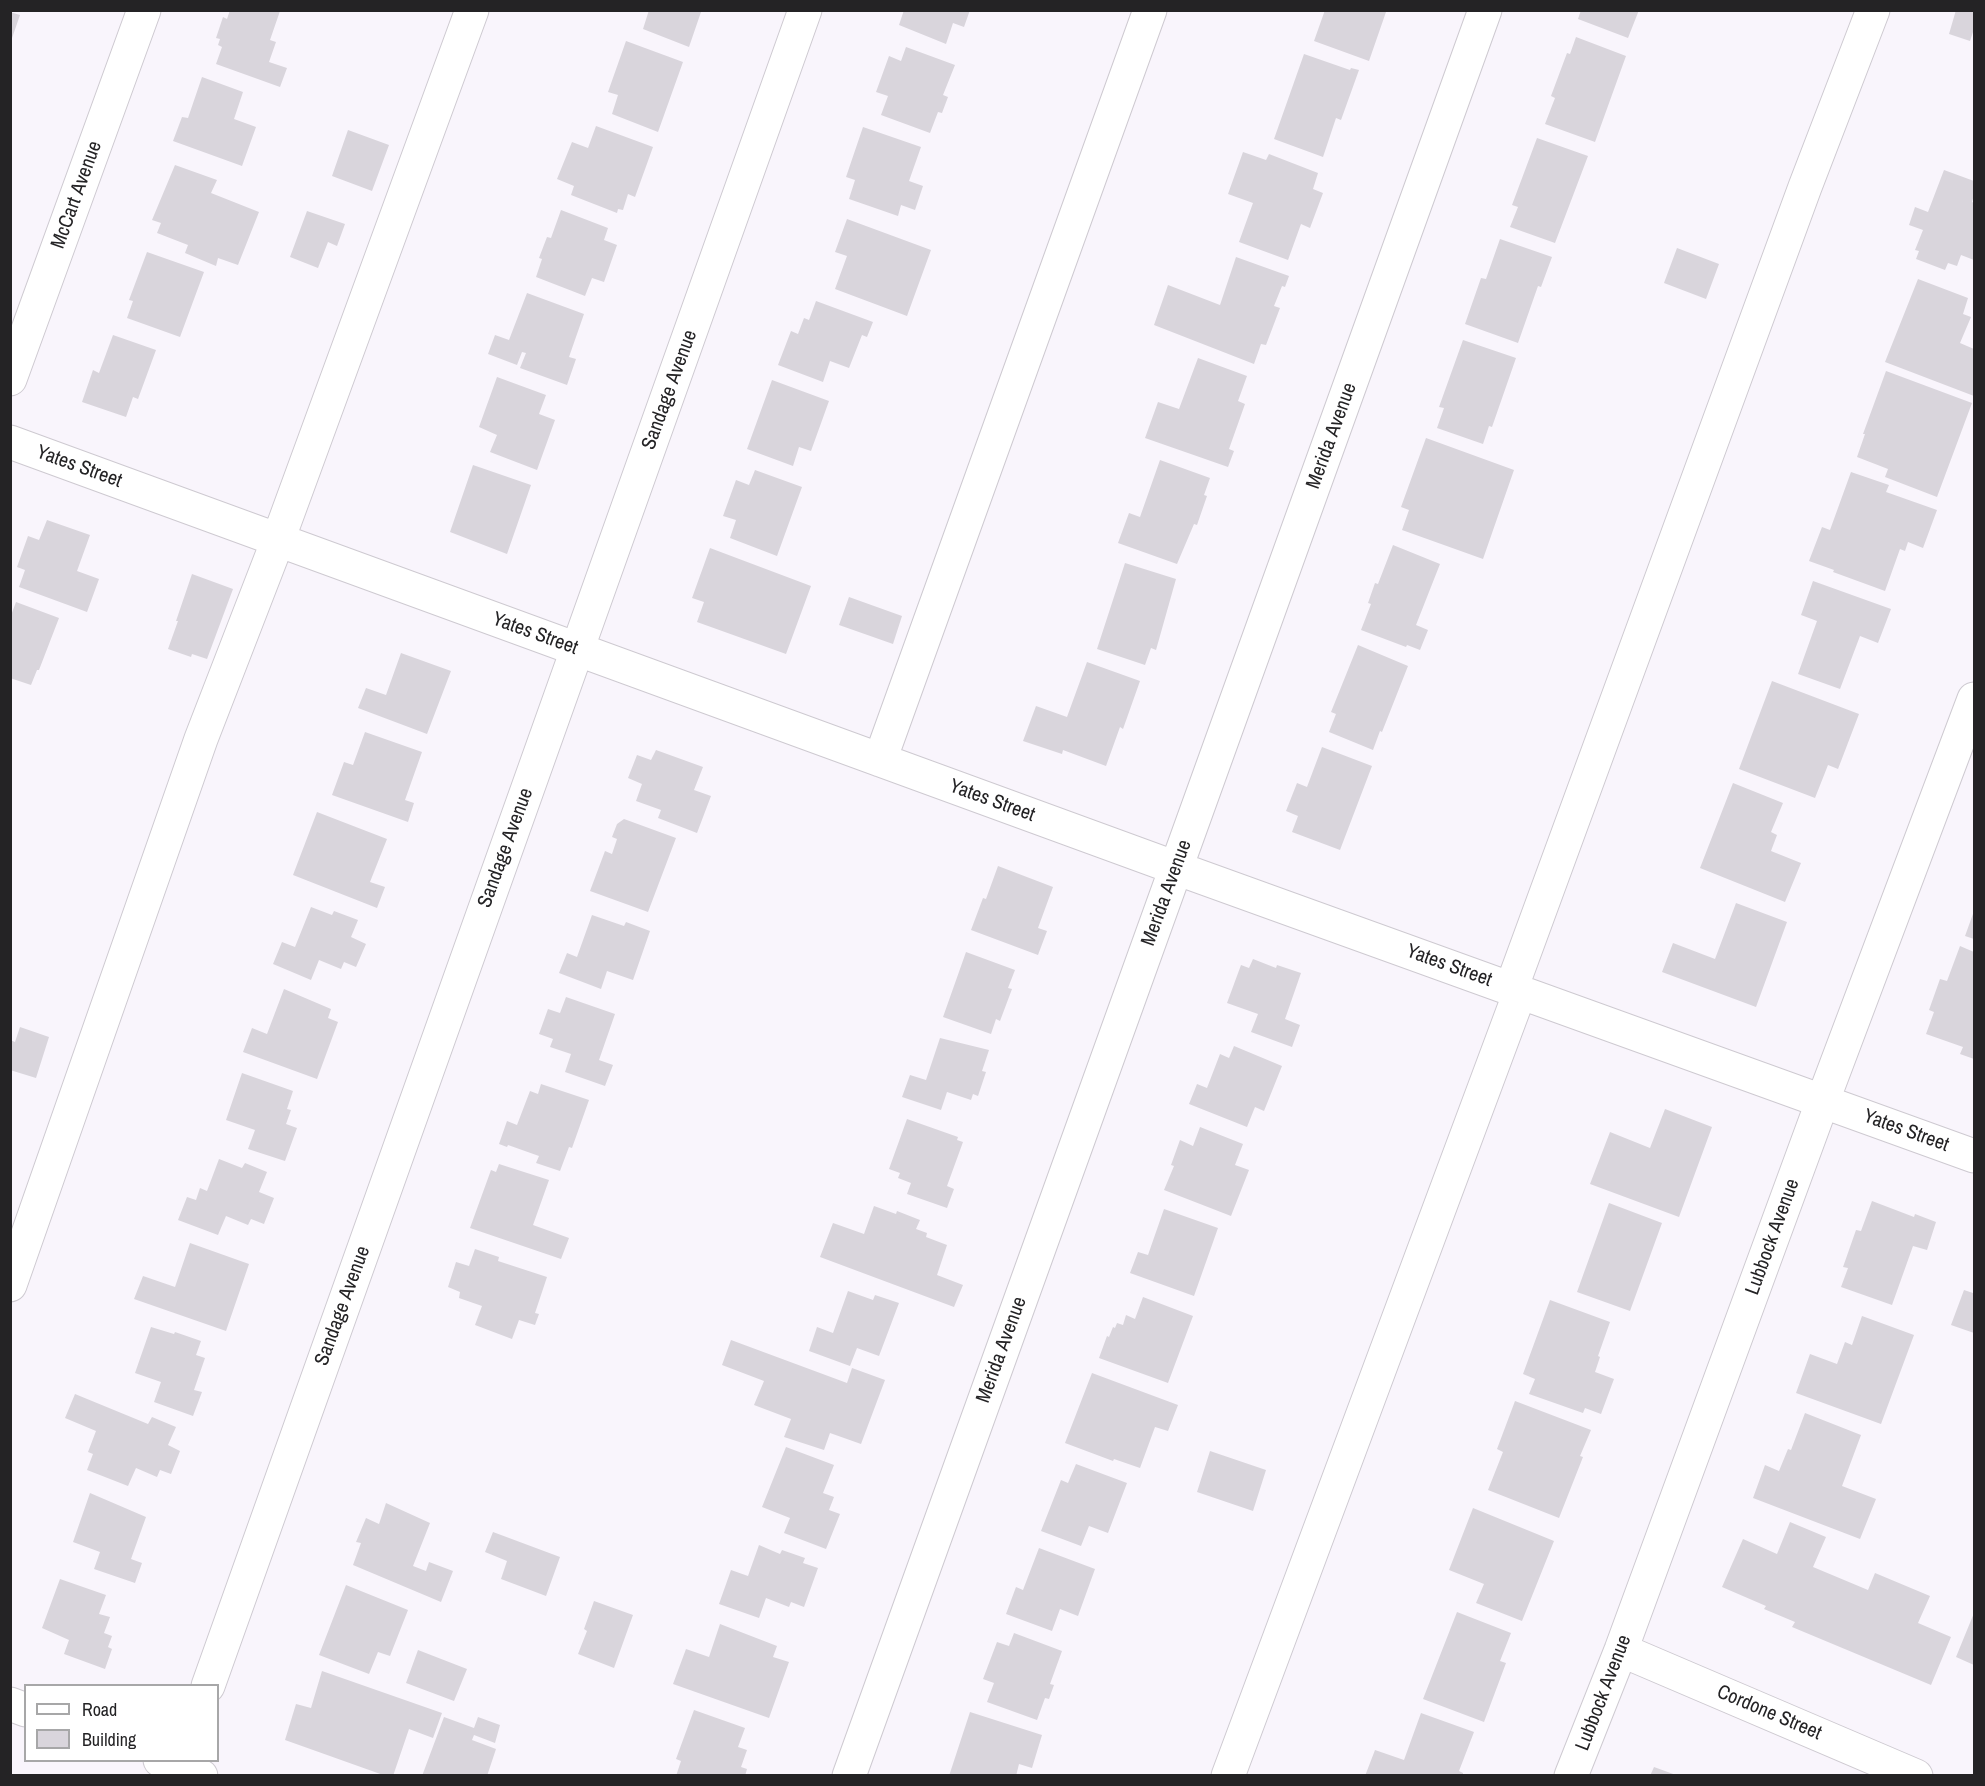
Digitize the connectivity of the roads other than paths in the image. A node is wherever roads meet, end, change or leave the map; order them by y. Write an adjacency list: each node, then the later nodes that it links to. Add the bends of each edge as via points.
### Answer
1 (144, 10): 7 (street, McCart Avenue)
2 (471, 10): 9 (street)
3 (805, 10): 10 (street, Sandage Avenue)
4 (1150, 10): 12 (street)
5 (1485, 10): 13 (street, Merida Avenue)
6 (1873, 10): 14 (street, via 1805,187)
7 (10, 379)
8 (10, 442): 9 (street, Yates Street)
9 (278, 540): 10 (street, Yates Street); 17 (street, via 201,739)
10 (577, 649): 12 (street, Yates Street); 19 (street, Sandage Avenue)
11 (1974, 699): 15 (street, Lubbock Avenue)
12 (879, 760): 13 (street, Yates Street)
13 (1176, 868): 14 (street, Yates Street); 20 (street, Merida Avenue)
14 (1516, 990): 15 (street, Yates Street); 21 (street)
15 (1823, 1100): 16 (street, Yates Street); 18 (street, Lubbock Avenue)
16 (1974, 1156)
17 (10, 1285)
18 (1621, 1650): 22 (street, Lubbock Avenue); 23 (street, Cordone Street)
19 (209, 1684)
20 (849, 1776)
21 (1228, 1776)
22 (1571, 1776)
23 (1916, 1776)

